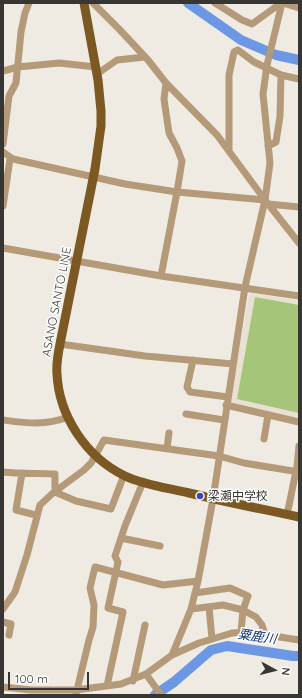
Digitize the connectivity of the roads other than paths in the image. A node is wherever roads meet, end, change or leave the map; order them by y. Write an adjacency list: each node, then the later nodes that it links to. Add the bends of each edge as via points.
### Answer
1 (29, 3): 8 (street, via 21,32)
2 (84, 3): 10 (main road, ASANO SANTO LINE)
3 (93, 3): 7 (street)
4 (215, 3): 5 (street, via 252,24)
5 (282, 3): 6 (street); 9 (street)
6 (299, 8)
7 (145, 57): 10 (street, via 117,60); 14 (street)
8 (18, 67): 10 (street, via 59,63); 11 (street); 15 (street, via 16,83 9,96)
9 (267, 67): 12 (street); 16 (street, via 263,94); 17 (street, via 254,62 238,50 234,52 229,75)
10 (97, 70): 20 (main road, ASANO SANTO LINE, via 101,126)
11 (3, 71)
12 (281, 75): 13 (street); 16 (street, via 280,116 276,142)
13 (299, 79)
14 (166, 83): 17 (street, via 217,135); 21 (street, via 164,99 169,133 182,161)
15 (3, 144)
16 (268, 146): 22 (street, via 270,163)
17 (229, 151): 22 (street)
18 (3, 152): 19 (street)
19 (10, 159): 20 (street); 23 (street)
20 (94, 177): 21 (street); 27 (main road, ASANO SANTO LINE)
21 (177, 192): 22 (street); 28 (street)
22 (267, 202): 24 (street); 25 (street); 29 (street)
23 (3, 206)
24 (299, 207)
25 (299, 243)
26 (3, 248): 27 (street)
27 (77, 262): 28 (street); 31 (main road, ASANO SANTO LINE)
28 (161, 276): 29 (street)
29 (245, 288): 30 (street); 33 (street)
30 (299, 296)
31 (60, 344): 32 (street); 38 (main road, ASANO SANTO LINE, via 56,372)
32 (192, 360): 33 (street); 34 (street, via 187,387 190,392)
33 (233, 364): 34 (street)
34 (228, 397): 35 (street)
35 (226, 405): 37 (street); 40 (street)
36 (186, 414): 40 (street)
37 (268, 415): 41 (street); 43 (street)
38 (68, 417): 39 (street, via 36,424); 46 (main road, ASANO SANTO LINE, via 75,431)
39 (3, 420)
40 (224, 420): 47 (street)
41 (299, 422)
42 (169, 433): 45 (street)
43 (264, 439)
44 (299, 446): 48 (street)
45 (167, 448): 46 (street, via 104,440); 47 (street)
46 (95, 454): 51 (main road, ASANO SANTO LINE); 53 (street, via 84,470)
47 (219, 456): 48 (street, via 244,464); 54 (street)
48 (297, 471): 56 (street)
49 (3, 472): 50 (street)
50 (22, 473): 53 (street, via 54,474); 55 (street, via 16,510)
51 (124, 476): 52 (main road, ASANO SANTO LINE); 53 (street, via 111,509 76,501)
52 (143, 482): 54 (main road, ASANO SANTO LINE); 58 (street)
53 (55, 492): 55 (street, via 40,505)
54 (213, 499): 56 (main road, ASANO SANTO LINE); 61 (street)
55 (36, 515): 64 (street, via 15,592)
56 (287, 515): 57 (main road, ASANO SANTO LINE)
57 (299, 517)
58 (121, 538): 59 (street); 60 (street, via 115,556 118,562)
59 (160, 546)
60 (115, 572): 61 (street, via 163,584); 77 (street, via 108,608 123,612); 79 (street, via 95,567 90,588 94,605 93,627)
61 (198, 581): 62 (street)
62 (195, 593): 65 (street); 66 (street, via 230,588 248,596)
63 (209, 606): 65 (street); 66 (street, via 223,605); 72 (street)
64 (3, 609)
65 (191, 609): 74 (street)
66 (243, 610): 69 (street); 71 (street, via 256,617)
67 (3, 622): 70 (street, via 11,624)
68 (146, 625): 76 (street)
69 (241, 632): 71 (street); 72 (street, via 232,632)
70 (9, 635)
71 (265, 635): 73 (street)
72 (212, 639): 74 (street)
73 (299, 640)
74 (172, 655): 75 (street)
75 (148, 677): 76 (street); 80 (street)
76 (133, 681): 77 (street)
77 (107, 686): 79 (street)
78 (3, 687): 79 (street)
79 (76, 693)
80 (161, 695)

